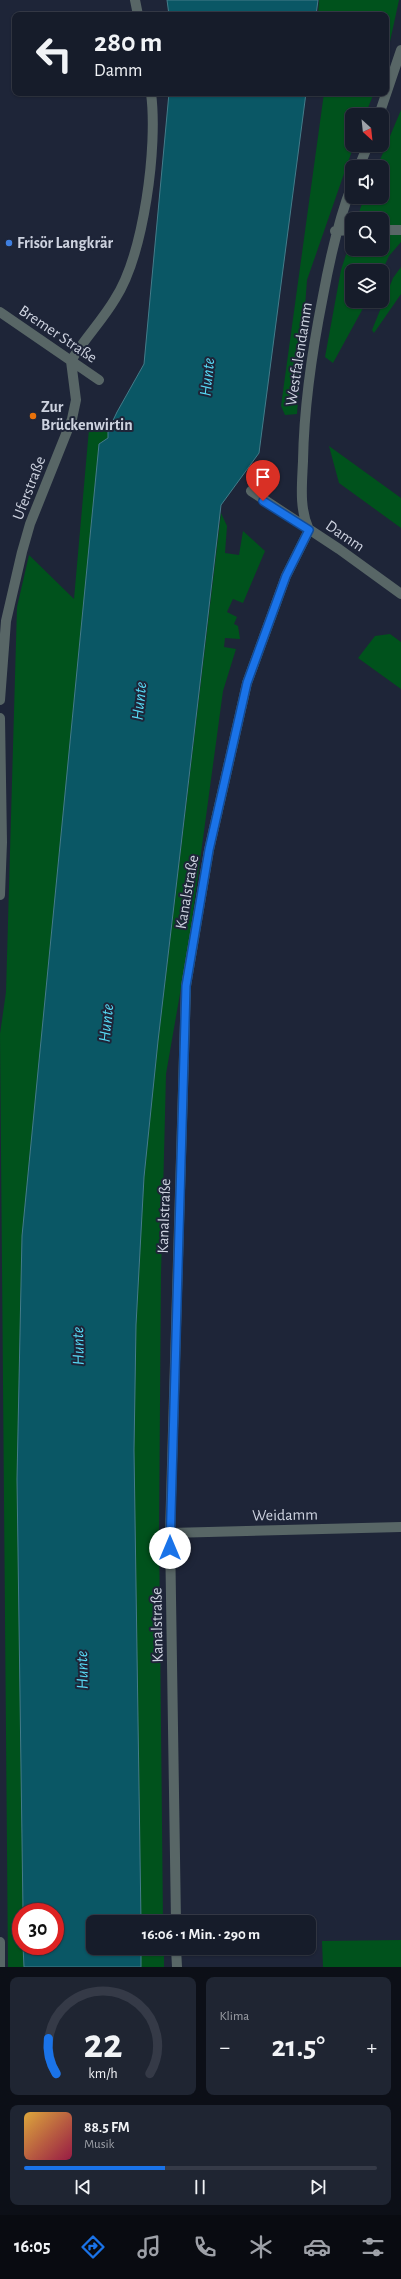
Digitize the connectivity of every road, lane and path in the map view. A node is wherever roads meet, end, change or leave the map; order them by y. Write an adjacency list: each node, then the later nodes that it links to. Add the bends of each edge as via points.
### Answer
1 (135, 0): 2 (street)
2 (137, 12)
3 (401, 50): 4 (street)
4 (389, 85)
5 (151, 96): 14 (street, via 150,177 134,259 116,299)
6 (385, 96): 7 (street)
7 (381, 108)
8 (345, 204): 12 (street, Westfalendamm)
9 (345, 230): 12 (street)
10 (389, 230): 11 (street)
11 (401, 230)
12 (335, 231): 17 (street, Westfalendamm, via 312,354 305,414 302,495 304,519)
13 (0, 312): 14 (street, Bremer Straße)
14 (71, 361): 15 (street, Bremer Straße); 19 (street, Uferstraße, via 76,400 72,419 30,524 22,552 6,621)
15 (99, 380)
16 (251, 491): 17 (street, Damm)
17 (309, 530): 18 (street, Damm); 25 (street, Kanalstraße, via 286,576 247,683 209,850 186,986)
18 (401, 594)
19 (0, 688): 20 (street, Uferstraße)
20 (0, 700)
21 (0, 718): 22 (street)
22 (1, 842): 23 (street)
23 (0, 895)
24 (401, 1528): 25 (street, Weidamm)
25 (170, 1533): 26 (street, Kanalstraße)
26 (176, 1915)
27 (0, 1942): 29 (street)
28 (176, 1955): 30 (street)
29 (0, 1967)
30 (176, 1967)

